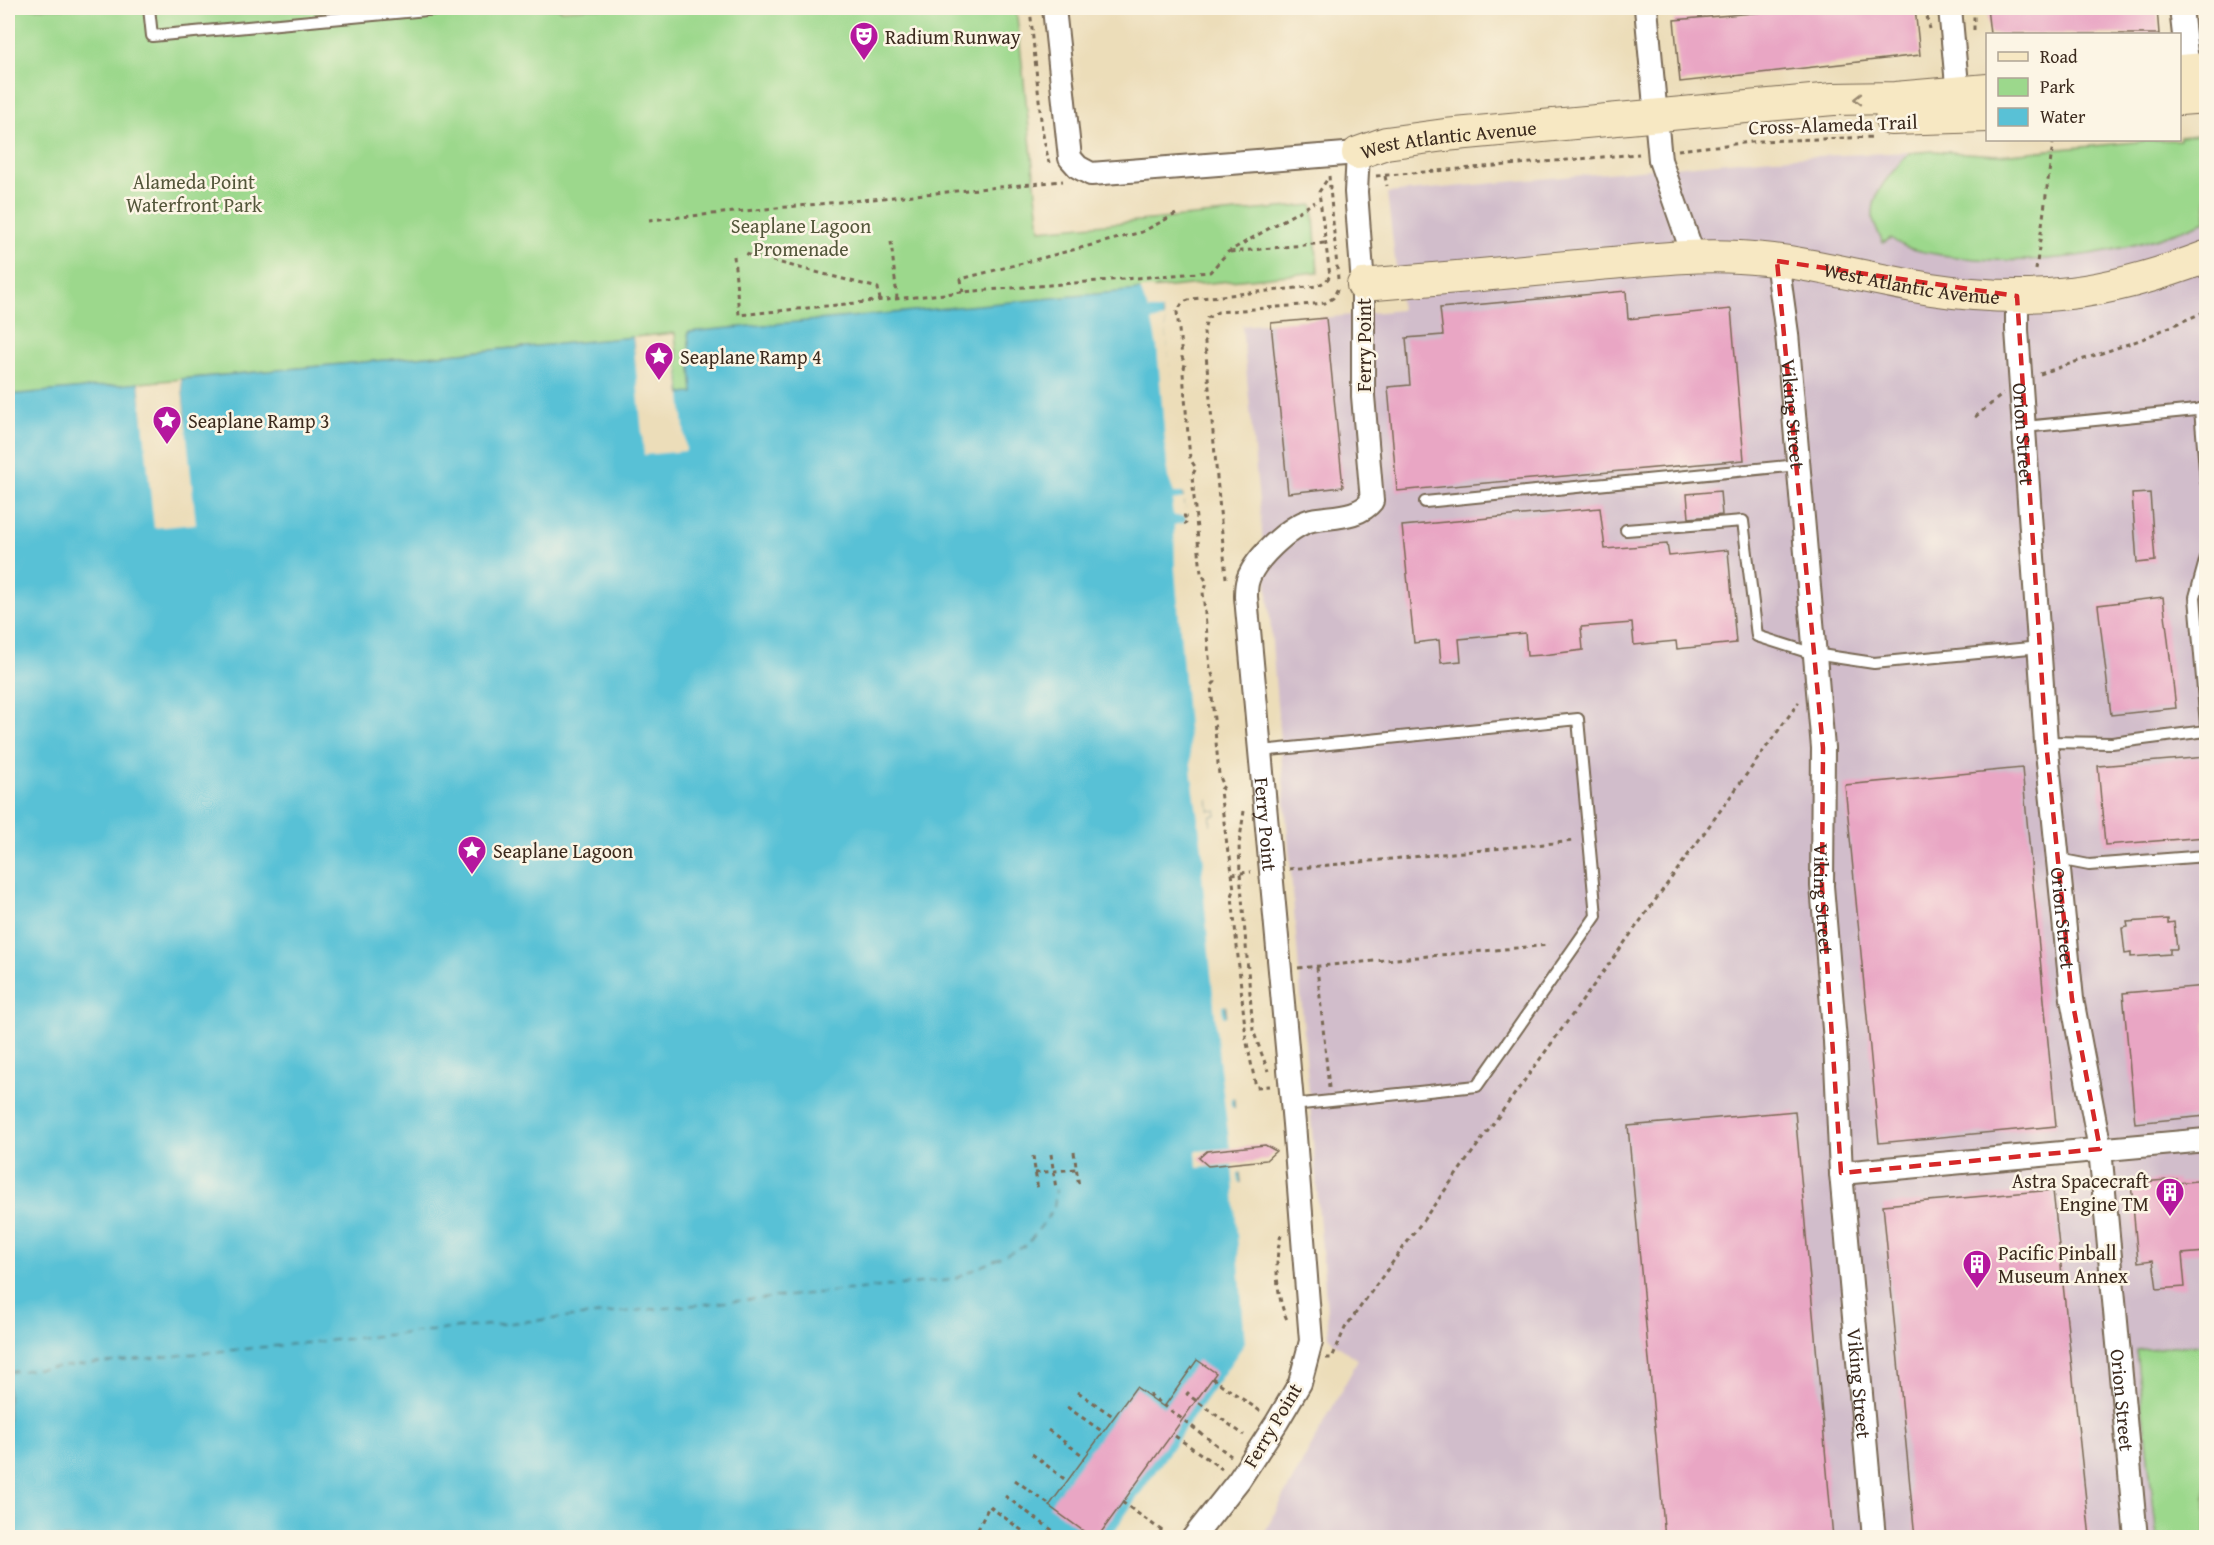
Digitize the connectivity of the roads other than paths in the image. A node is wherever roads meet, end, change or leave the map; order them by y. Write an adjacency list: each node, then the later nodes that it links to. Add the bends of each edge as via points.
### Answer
1 (149, 8): 2 (lane, via 152,36)
2 (448, 8)
3 (1054, 8): 11 (street, via 1070,158 1091,174)
4 (1646, 8): 10 (street)
5 (1950, 8): 9 (street)
6 (2181, 8): 7 (street)
7 (2188, 77): 8 (street)
8 (2206, 97)
9 (1973, 104): 10 (street, West Atlantic Avenue)
10 (1658, 138): 11 (street, West Atlantic Avenue, via 1419,157); 12 (street, via 1663,168)
11 (1358, 153): 15 (street, Ferry Point, via 1356,192)
12 (1694, 257): 14 (street, West Atlantic Avenue, via 1738,256); 15 (street, West Atlantic Avenue)
13 (2206, 257): 16 (street, West Atlantic Avenue, via 2112,288)
14 (1777, 261): 16 (street, West Atlantic Avenue, via 1930,288); 19 (street, Viking Street)
15 (1363, 285): 29 (street, Ferry Point, via 1363,396 1372,501 1367,509 1309,520 1290,531 1272,546 1247,582)
16 (2027, 296): 18 (street, Orion Street, via 2017,330)
17 (2203, 409): 18 (lane); 20 (lane)
18 (2024, 427): 24 (street, Orion Street)
19 (1798, 465): 21 (lane); 25 (street, Viking Street)
20 (2206, 482)
21 (1425, 502)
22 (1626, 530): 25 (lane, via 1743,521 1757,636)
23 (2206, 556): 26 (lane, via 2195,597)
24 (2040, 647): 25 (lane, via 1874,663); 28 (street, Orion Street)
25 (1814, 654): 35 (street, Viking Street, via 1823,748 1822,886)
26 (2206, 725)
27 (2206, 731): 28 (lane, via 2112,743)
28 (2046, 742): 31 (street, Orion Street)
29 (1261, 751): 32 (street, Ferry Point); 32 (lane, via 1578,719 1596,916 1477,1086)
30 (2206, 856): 31 (lane, via 2089,865)
31 (2058, 860): 34 (street, Orion Street, via 2072,999)
32 (1292, 1105): 36 (street, Ferry Point, via 1311,1341 1300,1383 1277,1422)
33 (2206, 1140): 34 (street)
34 (2100, 1149): 35 (street); 38 (street, Orion Street)
35 (1841, 1173): 37 (street, Viking Street)
36 (1193, 1538)
37 (1874, 1538)
38 (2136, 1538)

